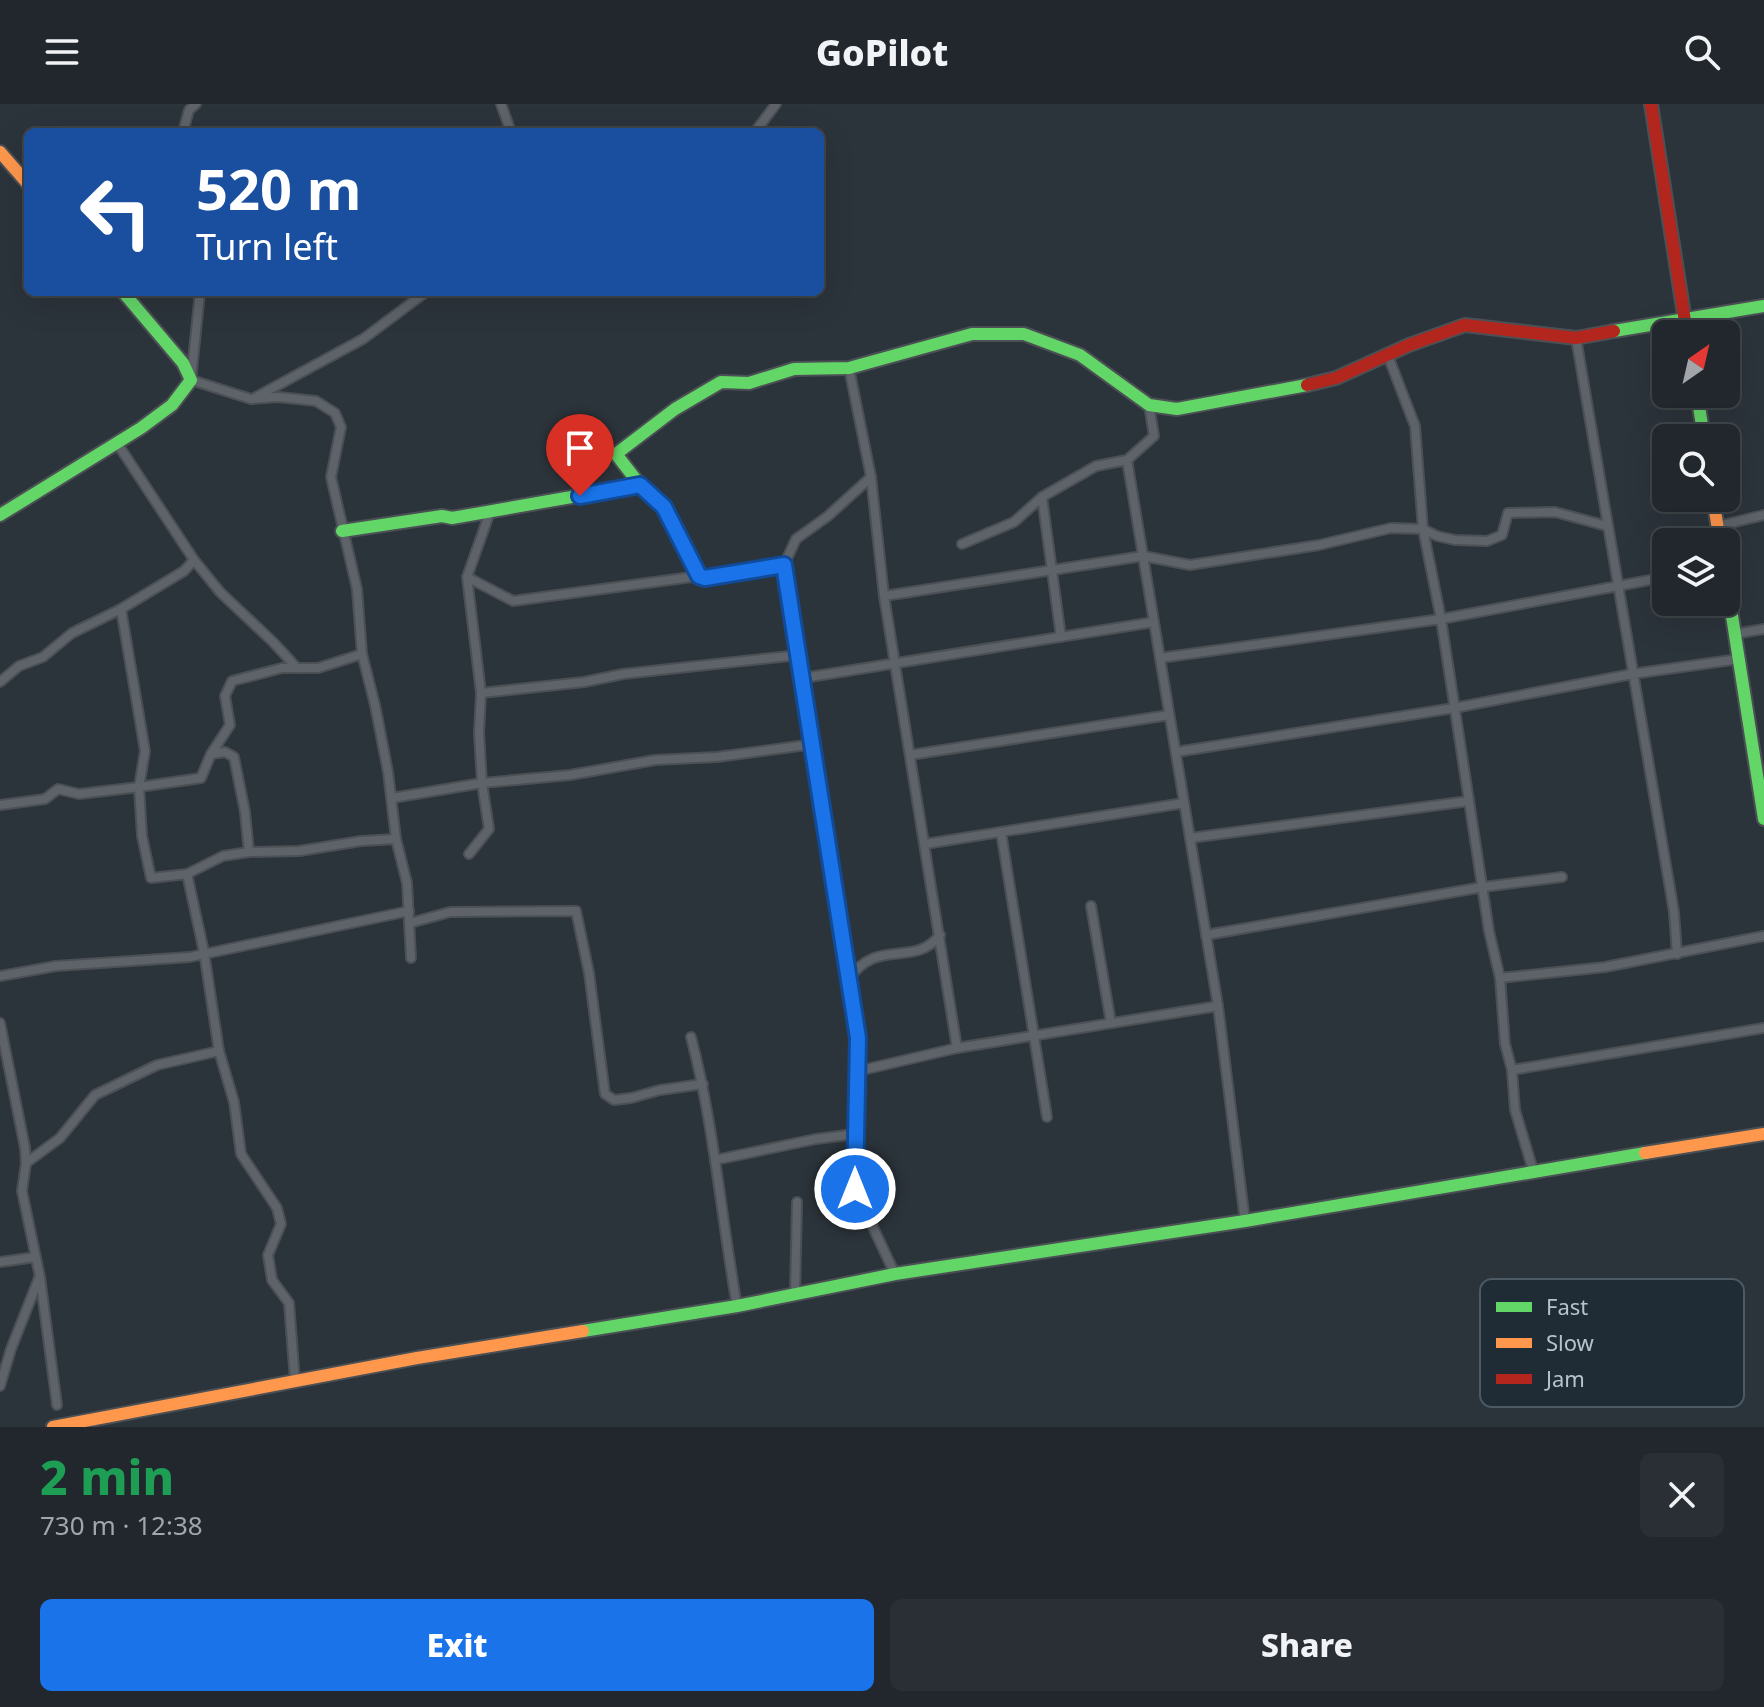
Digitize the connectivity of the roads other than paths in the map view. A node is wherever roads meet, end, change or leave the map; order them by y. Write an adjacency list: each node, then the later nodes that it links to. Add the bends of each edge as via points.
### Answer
1 (196, 104): 5 (street)
2 (501, 104): 6 (street)
3 (776, 104): 7 (street)
4 (1651, 104): 14 (street)
5 (184, 128)
6 (509, 128)
7 (758, 128)
8 (0, 152): 9 (street)
9 (24, 179)
10 (126, 296): 18 (street, via 183,363)
11 (200, 296): 18 (street)
12 (421, 296): 19 (street, via 363,339)
13 (1764, 306): 14 (street)
14 (1685, 319): 15 (street)
15 (1576, 338): 16 (street, via 1465,325); 30 (street)
16 (1388, 356): 20 (street, via 1336,378 1274,393 1177,409); 32 (street, via 1415,426)
17 (849, 368): 20 (street, via 972,334 1024,334 1080,355); 23 (street); 24 (street, via 794,369 749,383 721,382 616,454)
18 (191, 380): 19 (street); 21 (street, via 172,405)
19 (251, 399): 33 (street, via 316,401 335,413 341,427 331,477)
20 (1149, 405): 22 (street, via 1154,436)
21 (117, 443): 28 (street); 36 (street)
22 (1127, 460): 25 (street, via 1096,466); 35 (street)
23 (871, 477): 37 (street, via 796,539); 43 (street)
24 (640, 485): 26 (street); 39 (street, via 664,507)
25 (1042, 497): 34 (street, via 1014,522); 38 (street)
26 (490, 512): 33 (street); 40 (street)
27 (1716, 512): 31 (street)
28 (0, 515)
29 (1764, 515): 31 (street)
30 (1607, 526): 32 (street, via 1555,512 1508,513 1502,535 1487,541 1455,540); 42 (street)
31 (1718, 526)
32 (1423, 529): 35 (street, via 1391,528 1190,565); 46 (street)
33 (342, 531): 51 (street, via 357,589)
34 (962, 544)
35 (1143, 556): 38 (street); 47 (street)
36 (194, 560): 44 (street); 56 (street)
37 (784, 565): 39 (street); 52 (street)
38 (1052, 570): 43 (street); 50 (street)
39 (699, 576): 40 (street, via 513,601)
40 (467, 577): 60 (street)
41 (1652, 579): 42 (street)
42 (1616, 585): 46 (street); 57 (street)
43 (884, 596): 55 (street)
44 (121, 609): 59 (street, via 72,633); 68 (street, via 145,751)
45 (1732, 616): 49 (street)
46 (1441, 619): 53 (street); 61 (street)
47 (1154, 622): 50 (street); 53 (street)
48 (1763, 630): 49 (street)
49 (1735, 634): 54 (street)
50 (1061, 637): 55 (street)
51 (362, 654): 56 (street, via 318,668); 69 (street)
52 (799, 655): 58 (street); 60 (street)
53 (1160, 658): 62 (street)
54 (1739, 659): 57 (street); 73 (street)
55 (895, 664): 58 (street); 66 (street)
56 (297, 668): 65 (street, via 232,681 225,696 230,725)
57 (1632, 674): 61 (street); 90 (street)
58 (803, 678): 63 (street)
59 (0, 682)
60 (481, 693): 67 (street)
61 (1454, 708): 64 (street); 70 (street)
62 (1169, 715): 64 (street); 66 (street)
63 (814, 744): 67 (street); 94 (street)
64 (1176, 752): 71 (street)
65 (211, 754): 68 (street, via 201,778); 78 (street, via 234,757)
66 (910, 755): 77 (street)
67 (482, 783): 69 (street); 79 (street, via 489,829)
68 (139, 787): 72 (street, via 79,794 58,789 45,799); 80 (street, via 151,878)
69 (392, 798): 76 (street)
70 (1469, 801): 75 (street); 82 (street)
71 (1184, 803): 74 (street); 75 (street)
72 (0, 805)
73 (1764, 819)
74 (1001, 832): 77 (street); 99 (street)
75 (1190, 838): 87 (street)
76 (396, 839): 78 (street); 84 (street)
77 (925, 844): 86 (street)
78 (249, 852): 80 (street, via 223,856)
79 (469, 854)
80 (187, 874): 89 (street)
81 (1562, 877): 82 (street)
82 (1483, 887): 87 (street); 93 (street)
83 (1091, 906): 97 (street)
84 (409, 911): 85 (street); 89 (street)
85 (410, 923): 91 (street); 105 (street, via 450,912 576,911 605,1094 614,1100)
86 (940, 935): 94 (street, via 923,949 869,958); 101 (street)
87 (1206, 935): 95 (street)
88 (1764, 936): 90 (street)
89 (204, 952): 92 (street); 102 (street)
90 (1677, 954): 93 (street)
91 (411, 958)
92 (0, 976)
93 (1500, 978): 103 (street)
94 (848, 981): 104 (street)
95 (1218, 1006): 97 (street); 113 (street)
96 (0, 1023): 110 (street)
97 (1111, 1023): 99 (street)
98 (1764, 1028): 103 (street)
99 (1034, 1035): 101 (street); 106 (street)
100 (691, 1037): 105 (street)
101 (957, 1048): 104 (street)
102 (219, 1051): 110 (street, via 157,1065 95,1095 60,1138); 120 (street, via 234,1102 241,1154 277,1208 281,1224 268,1255 272,1280 289,1303)
103 (1512, 1070): 111 (street, via 1515,1110)
104 (858, 1071): 107 (street)
105 (703, 1084): 109 (street)
106 (1047, 1117)
107 (855, 1134): 109 (street); 116 (street, via 855,1189)
108 (1764, 1134): 111 (street)
109 (715, 1160): 119 (street)
110 (26, 1163): 114 (street, via 22,1191)
111 (1533, 1170): 113 (street)
112 (797, 1202): 118 (street)
113 (1245, 1221): 116 (street)
114 (36, 1257): 115 (street); 117 (street)
115 (0, 1262)
116 (895, 1274): 118 (street)
117 (40, 1277): 121 (street); 122 (street)
118 (795, 1295): 119 (street)
119 (737, 1306): 120 (street)
120 (295, 1381): 123 (street)
121 (0, 1386)
122 (57, 1405)
123 (53, 1427)

